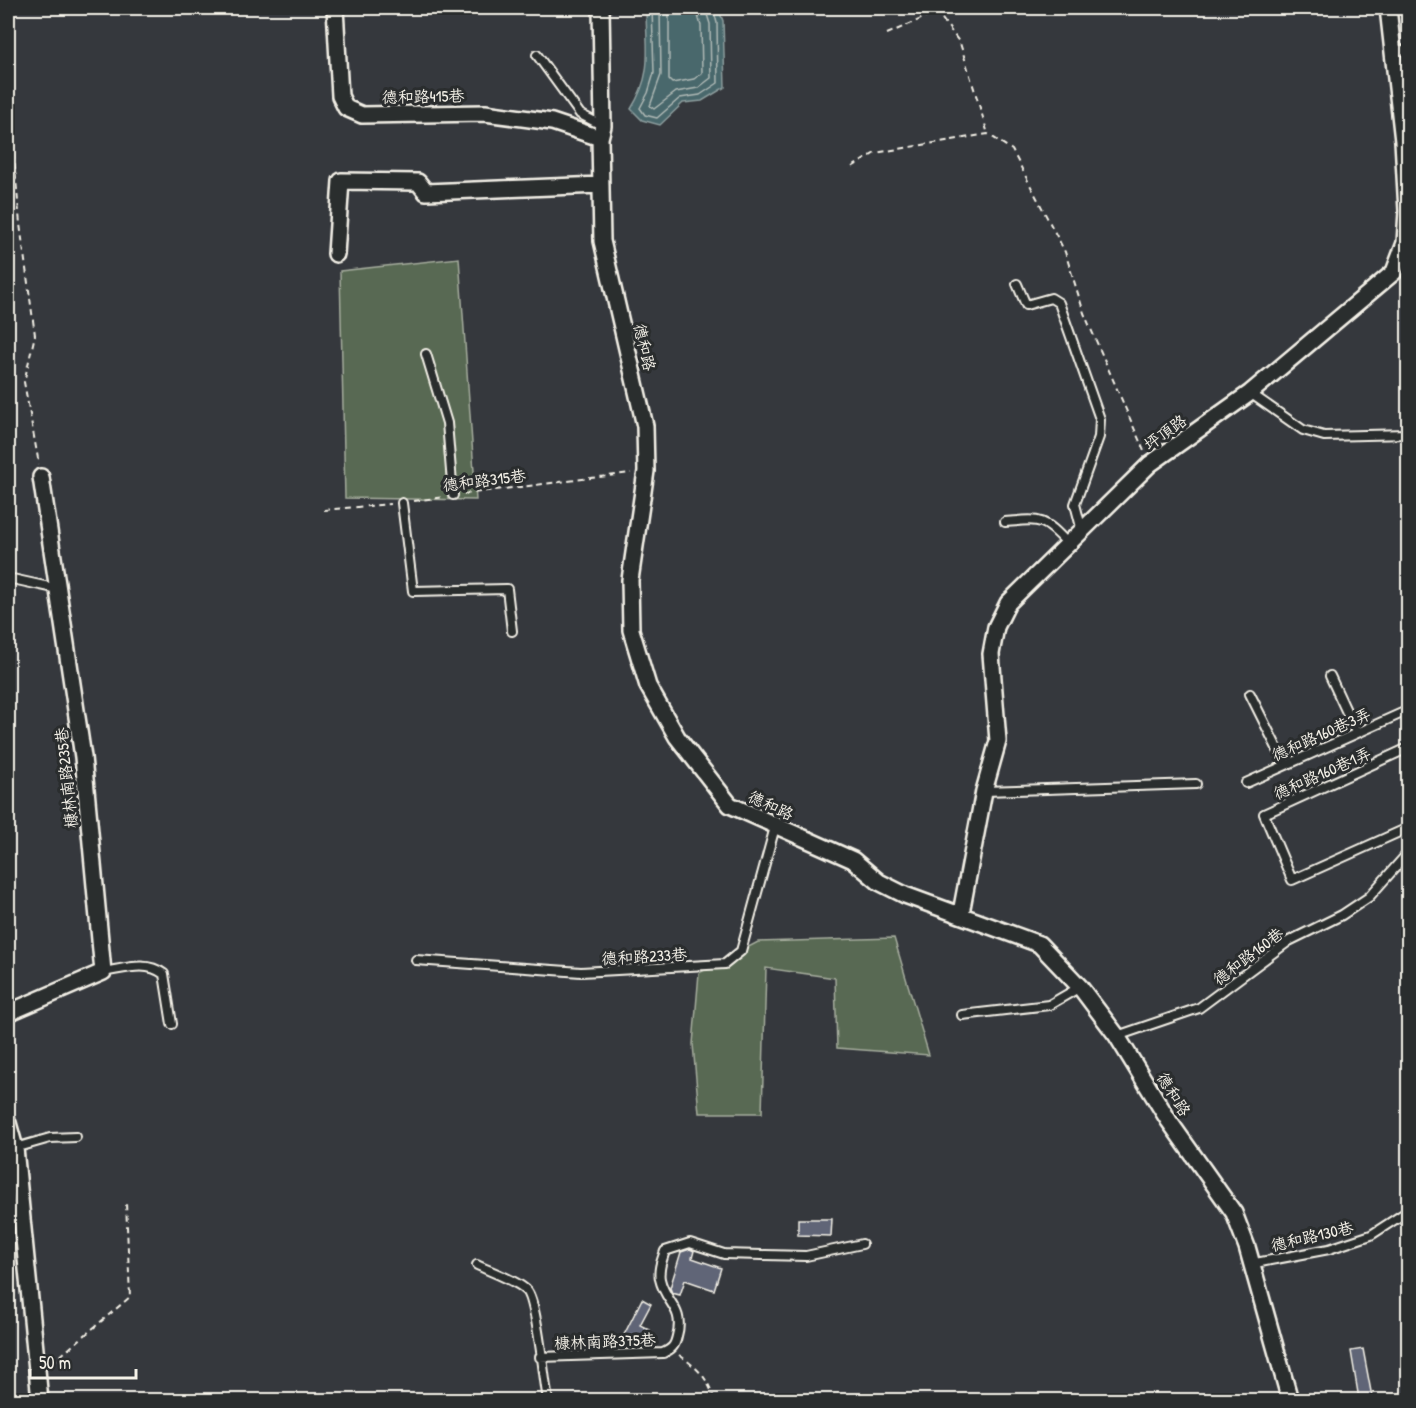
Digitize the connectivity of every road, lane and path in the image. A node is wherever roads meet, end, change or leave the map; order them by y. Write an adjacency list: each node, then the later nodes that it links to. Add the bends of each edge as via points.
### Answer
1 (335, 8): 8 (street, 德和路415巷, via 339,96 346,108 362,115 485,113)
2 (601, 8): 8 (street, 德和路)
3 (1388, 8): 5 (street, 坪頂路)
4 (887, 34): 9 (path, via 937,12 960,43)
5 (1401, 50): 10 (street, 坪頂路)
6 (537, 55): 8 (lane, via 580,114)
7 (8, 90): 20 (path, via 35,335 24,382)
8 (602, 132): 12 (street, 德和路)
9 (988, 134): 11 (path, via 874,153); 18 (path, via 1012,150 1065,252 1084,313)
10 (1406, 141): 16 (street, 坪頂路, via 1407,211 1404,243 1394,272)
11 (852, 167)
12 (601, 185): 13 (street, via 426,192 418,182 341,181); 19 (street, 德和路, via 602,242 645,426)
13 (336, 254)
14 (1017, 284): 25 (lane, via 1026,305 1051,298 1059,303 1100,419 1099,437 1075,504)
15 (426, 354): 21 (lane, via 447,423)
16 (1250, 393): 17 (lane, via 1303,430 1324,436); 18 (street, 坪頂路)
17 (1408, 434)
18 (1150, 464): 25 (street, 坪頂路)
19 (646, 471): 21 (path, 德和路315巷); 39 (street, 德和路, via 630,580 632,630 648,686 677,737 730,805)
20 (41, 477): 28 (street, 槺林南路235巷)
21 (453, 495): 22 (path, 德和路315巷)
22 (402, 502): 23 (path, 德和路315巷); 29 (lane, via 413,591 507,589)
23 (324, 510)
24 (1005, 522): 26 (lane, via 1039,520)
25 (1083, 531): 26 (street, 坪頂路)
26 (1068, 544): 38 (street, 坪頂路, via 1016,594 996,627 991,654 998,741)
27 (8, 578): 28 (lane)
28 (58, 589): 44 (street, 槺林南路235巷, via 83,757)
29 (512, 631)
30 (1330, 676): 33 (lane)
31 (1250, 694): 35 (lane)
32 (1408, 714): 33 (lane, 德和路160巷3弄)
33 (1356, 732): 35 (lane, 德和路160巷3弄)
34 (1408, 748): 40 (lane, 德和路160巷1弄, via 1264,814 1292,880)
35 (1285, 764): 36 (lane, 德和路160巷3弄)
36 (1246, 783)
37 (1196, 784): 38 (lane)
38 (984, 791): 42 (street, 坪頂路)
39 (775, 827): 42 (street, 德和路, via 853,860 879,882 905,895); 43 (lane, 德和路233巷, via 741,951 725,964 581,972)
40 (1408, 828)
41 (1408, 853): 49 (lane, 德和路160巷, via 1369,897 1288,941 1199,1008)
42 (961, 913): 45 (street, 德和路, via 1039,944)
43 (416, 960)
44 (104, 972): 46 (street); 48 (lane, via 144,965 157,968 164,974)
45 (1080, 987): 47 (lane, via 1049,1005); 49 (street, 德和路)
46 (8, 1013)
47 (962, 1015)
48 (172, 1024)
49 (1118, 1036): 56 (street, 德和路, via 1169,1121 1234,1214)
50 (8, 1123): 52 (street)
51 (76, 1137): 52 (lane, via 50,1138)
52 (15, 1148): 60 (street)
53 (126, 1203): 60 (path, via 130,1297)
54 (1408, 1211): 56 (lane, 德和路130巷, via 1371,1235 1329,1249)
55 (862, 1244): 58 (lane, via 806,1256 723,1254 690,1243 665,1251 660,1279 679,1315 680,1328)
56 (1250, 1264): 64 (street, 德和路)
57 (477, 1265): 59 (lane, 槺林南路375巷, via 526,1290 535,1305)
58 (670, 1350): 59 (lane, 槺林南路375巷); 63 (path, via 699,1371 710,1384)
59 (540, 1357): 62 (lane, 槺林南路375巷)
60 (39, 1370): 61 (street)
61 (40, 1401)
62 (548, 1401)
63 (714, 1401)
64 (1290, 1401)

